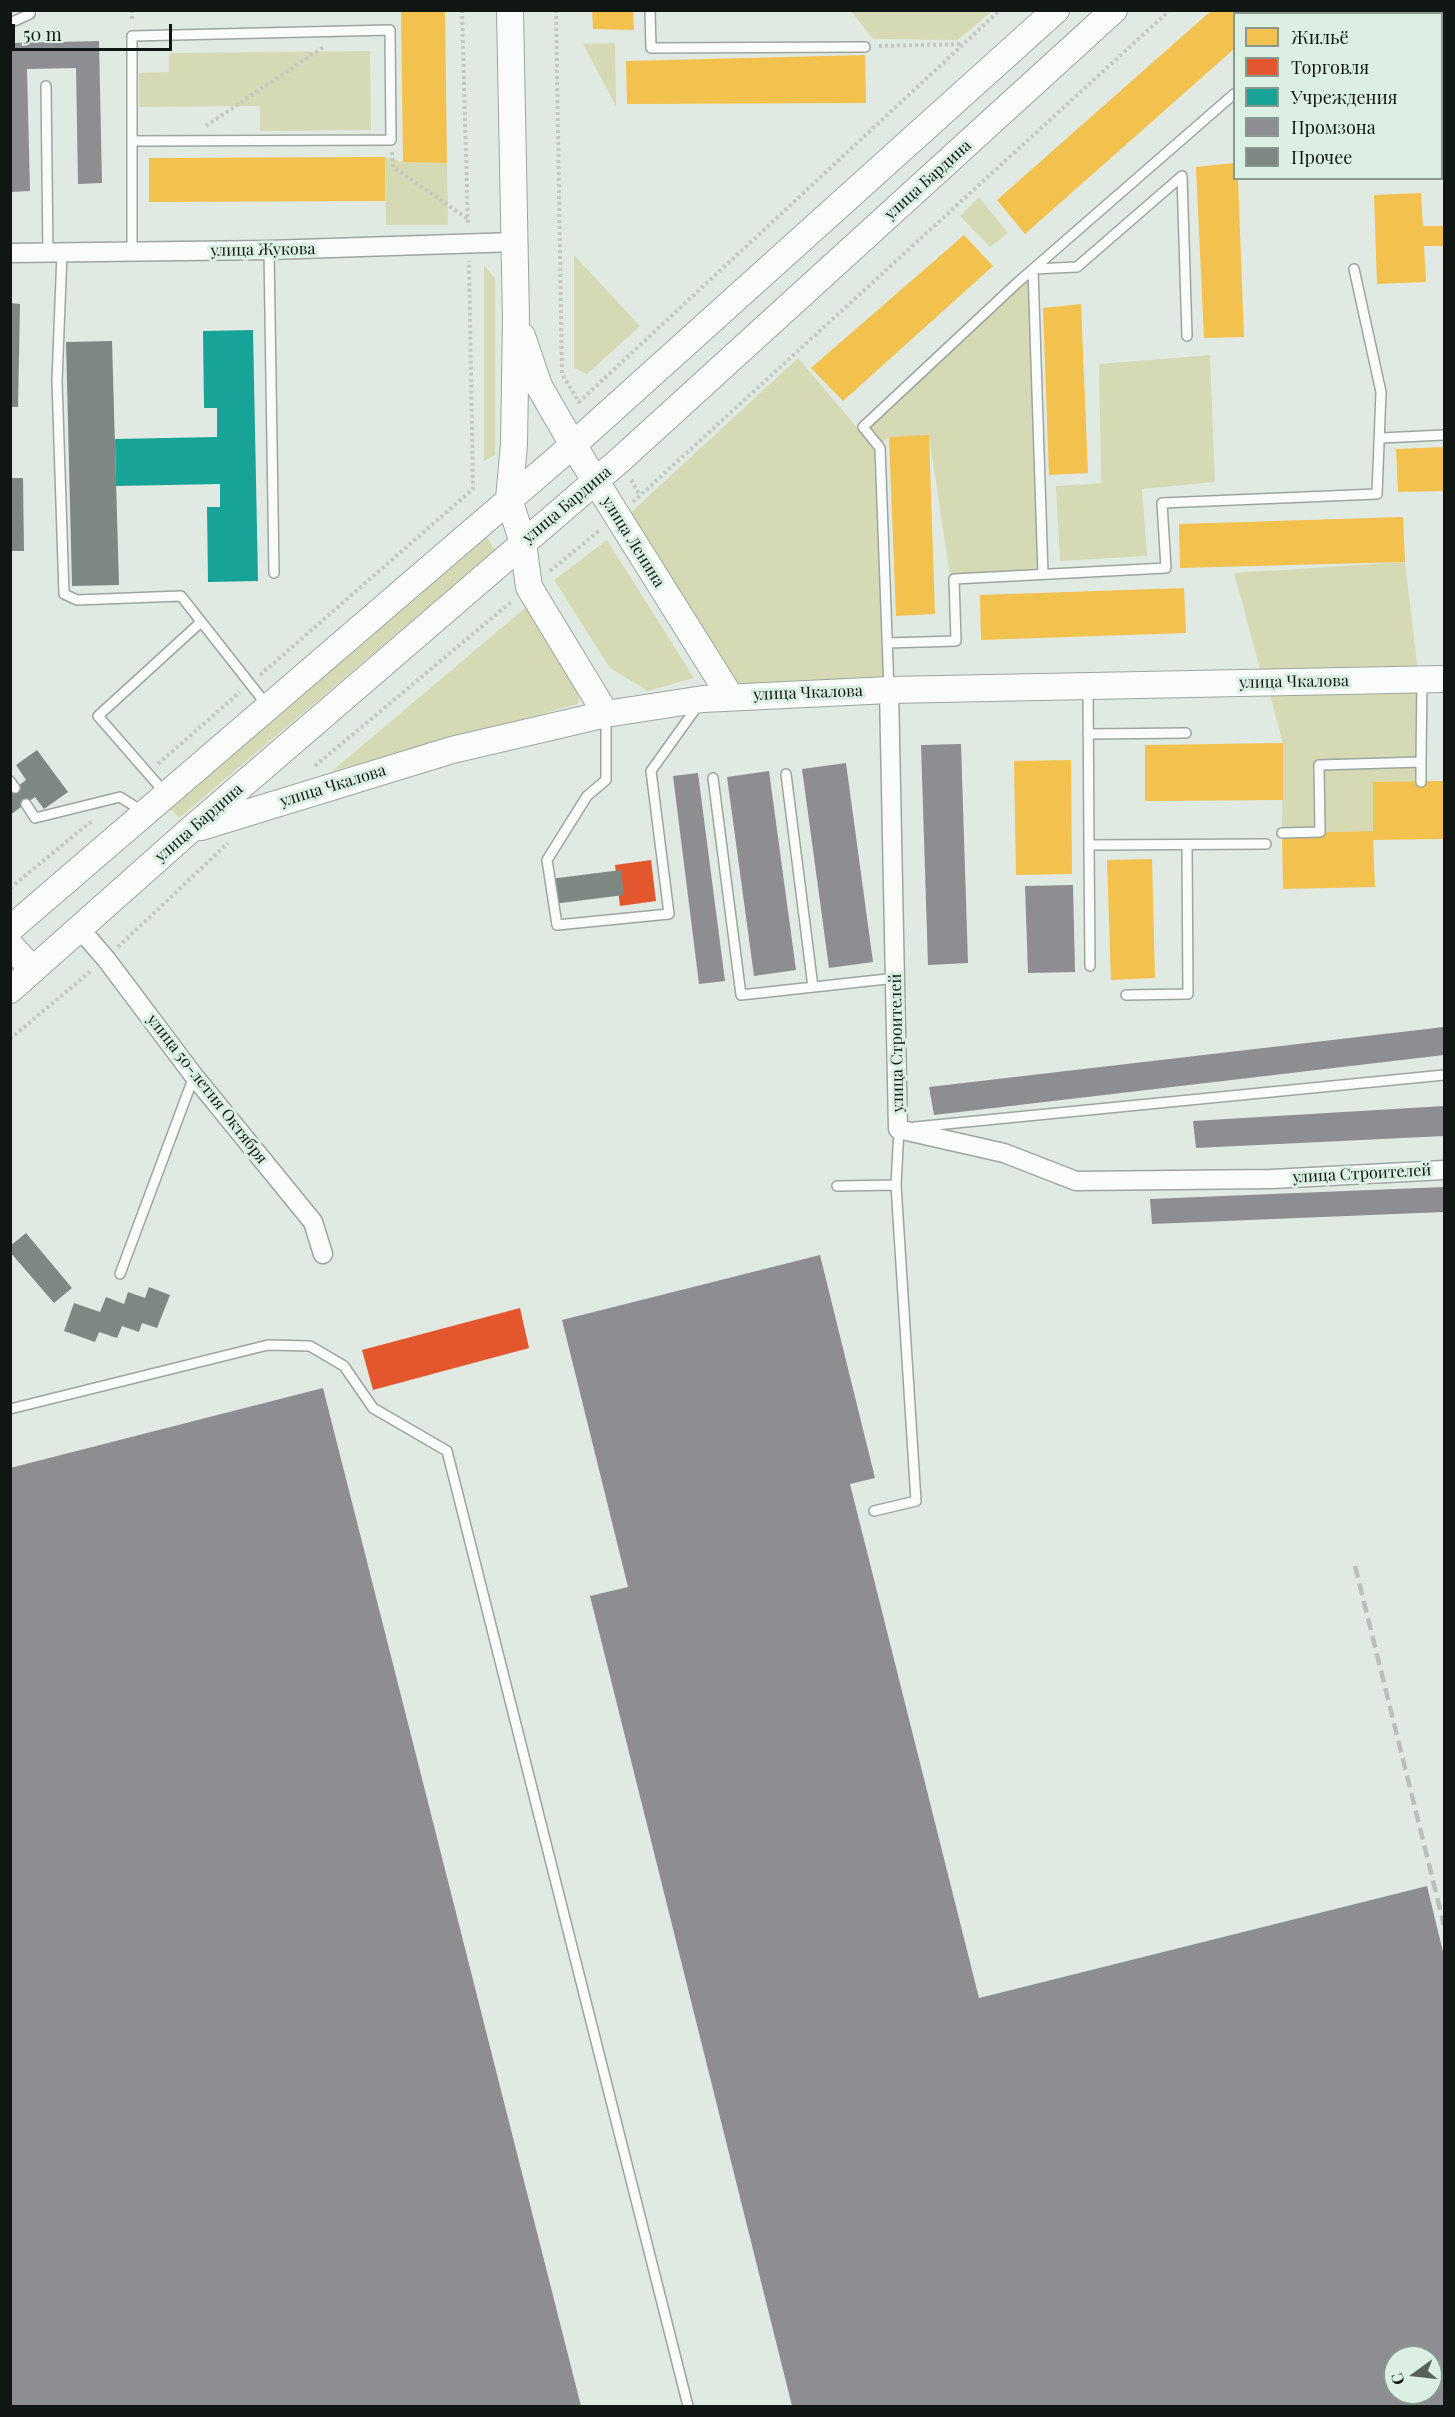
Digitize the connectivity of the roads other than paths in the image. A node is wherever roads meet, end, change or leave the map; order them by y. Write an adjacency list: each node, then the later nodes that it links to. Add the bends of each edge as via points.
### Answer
1 (30, 10): 6 (lane, via 30,14)
2 (510, 10): 11 (main road, улица Ленина)
3 (650, 10): 7 (lane, via 651,48)
4 (1056, 10): 22 (main road)
5 (1114, 10): 23 (main road, улица Бардина)
6 (10, 23)
7 (865, 47)
8 (46, 86): 15 (lane)
9 (1233, 94): 16 (lane)
10 (133, 141): 10 (lane, via 132,36 390,30 391,140); 13 (lane)
11 (515, 242): 12 (street, улица Жукова); 18 (main road, улица Ленина)
12 (269, 250): 13 (street, улица Жукова); 26 (lane)
13 (132, 252): 15 (street, улица Жукова)
14 (10, 253): 15 (street, улица Жукова)
15 (55, 253): 28 (lane, via 64,594 77,600 181,596)
16 (1033, 268): 19 (lane, via 1077,267 1182,176); 27 (lane); 29 (lane, via 863,427 880,448)
17 (1354, 269): 21 (lane, via 1381,392)
18 (516, 319): 22 (main road, улица Ленина, via 539,386); 24 (main road, улица Ленина)
19 (1187, 336)
20 (1444, 435): 21 (lane)
21 (1381, 438): 27 (lane, via 1377,494 1162,503 1166,568)
22 (573, 445): 23 (main road, улица Ленина); 24 (main road)
23 (595, 482): 25 (main road, улица Бардина); 33 (main road, улица Ленина)
24 (509, 499): 25 (main road, улица Ленина); 35 (main road)
25 (523, 543): 36 (main road, улица Ленина, via 529,587); 46 (main road, улица Бардина)
26 (274, 573)
27 (1043, 574): 29 (lane, via 954,579 956,641)
28 (201, 622): 35 (lane); 43 (lane, via 98,716)
29 (887, 644): 32 (lane)
30 (1433, 680): 31 (main road, улица Чкалова); 39 (lane)
31 (1088, 687): 32 (main road, улица Чкалова); 38 (lane)
32 (889, 690): 33 (main road, улица Чкалова); 56 (street, улица Строителей)
33 (730, 696): 34 (main road, улица Чкалова)
34 (703, 699): 36 (main road, улица Чкалова); 36 (lane, via 651,771 669,914 557,925 547,860 587,796 606,780)
35 (269, 708): 43 (main road)
36 (606, 714): 46 (main road, улица Чкалова, via 452,750)
37 (1186, 733): 38 (lane)
38 (1088, 734): 50 (lane)
39 (1421, 762): 42 (lane); 47 (lane, via 1319,765 1320,832)
40 (786, 774): 57 (lane)
41 (713, 778): 57 (lane, via 741,995)
42 (1421, 782)
43 (168, 796): 45 (main road)
44 (26, 804): 45 (lane, via 35,818 120,797)
45 (147, 814): 51 (main road)
46 (189, 831): 52 (main road, улица Бардина)
47 (1282, 833)
48 (1187, 844): 49 (lane); 50 (lane); 59 (lane, via 1188,994)
49 (1266, 844)
50 (1089, 845): 54 (lane)
51 (10, 929)
52 (80, 929): 55 (main road, улица Бардина); 61 (street, улица 50-летия Октября)
53 (10, 945): 55 (main road)
54 (1090, 966)
55 (33, 970): 58 (main road, улица Бардина)
56 (896, 978): 57 (lane); 62 (street, улица Строителей)
57 (813, 987)
58 (10, 990)
59 (1126, 995)
60 (1444, 1075): 62 (lane)
61 (194, 1076): 66 (street, улица 50-летия Октября, via 314,1222); 67 (lane)
62 (897, 1129): 63 (street, улица Строителей, via 1004,1153 1076,1181 1272,1179); 65 (lane)
63 (1444, 1170)
64 (837, 1185): 65 (lane)
65 (896, 1185): 69 (lane, via 916,1501)
66 (323, 1254)
67 (120, 1274)
68 (10, 1409): 70 (lane, via 268,1345 310,1346 344,1366 372,1408 447,1451)
69 (874, 1511)
70 (688, 2406)

